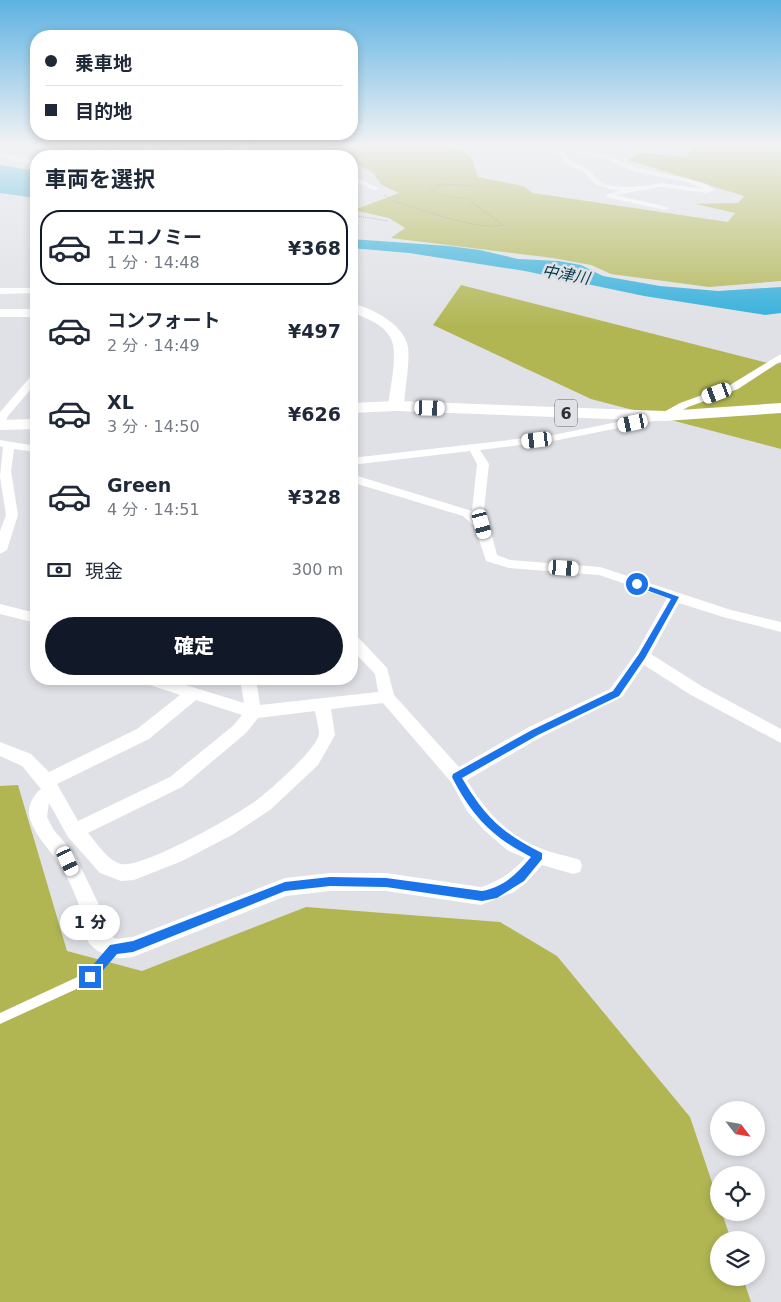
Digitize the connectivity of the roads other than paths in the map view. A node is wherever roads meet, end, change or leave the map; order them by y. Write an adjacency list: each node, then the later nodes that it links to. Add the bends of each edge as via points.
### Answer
1 (654, 206): 2 (street)
2 (665, 208)
3 (0, 291): 4 (street)
4 (30, 291)
5 (358, 310): 10 (street, via 392,330 398,338 401,348)
6 (0, 312): 7 (street)
7 (30, 313)
8 (781, 356): 13 (street, via 734,387 684,405)
9 (30, 384): 14 (street)
10 (396, 406): 11 (main road, 6); 13 (main road, 6)
11 (358, 408)
12 (781, 408): 13 (main road, 6)
13 (665, 416): 17 (street, via 586,432)
14 (1, 420): 15 (main road)
15 (30, 423)
16 (5, 444): 18 (street); 22 (street, via 5,471 12,515)
17 (473, 447): 19 (street); 21 (street, via 483,464)
18 (30, 449)
19 (358, 461)
20 (358, 480): 21 (street, via 467,512)
21 (477, 518): 23 (street, via 482,524 491,558 509,564 600,571)
22 (0, 550)
23 (675, 597): 26 (street); 28 (street)
24 (0, 609): 25 (street)
25 (30, 616)
26 (781, 627)
27 (358, 646): 32 (street, via 382,672)
28 (642, 656): 35 (street, via 697,691); 37 (street, via 616,694 535,732)
29 (168, 685): 31 (street)
30 (249, 685): 34 (street)
31 (193, 693): 34 (street); 38 (street, via 143,734)
32 (387, 697): 33 (street); 37 (street)
33 (322, 703): 34 (street); 39 (street, via 327,735 312,760 264,805 184,851 134,872 121,873 107,867)
34 (253, 712): 39 (street, via 240,728 176,782)
35 (781, 737)
36 (0, 749): 38 (street, via 32,764)
37 (457, 777): 40 (street, via 473,806 490,825 514,844)
38 (48, 787): 39 (street); 42 (street, via 41,799 38,817 47,835 68,861 88,903 93,929 99,940)
39 (74, 831)
40 (538, 856): 41 (street); 42 (street, via 520,878 497,893 482,896 386,882 330,882 285,887 133,947)
41 (573, 866)
42 (114, 949): 43 (lane, via 90,977)
43 (0, 1019)

